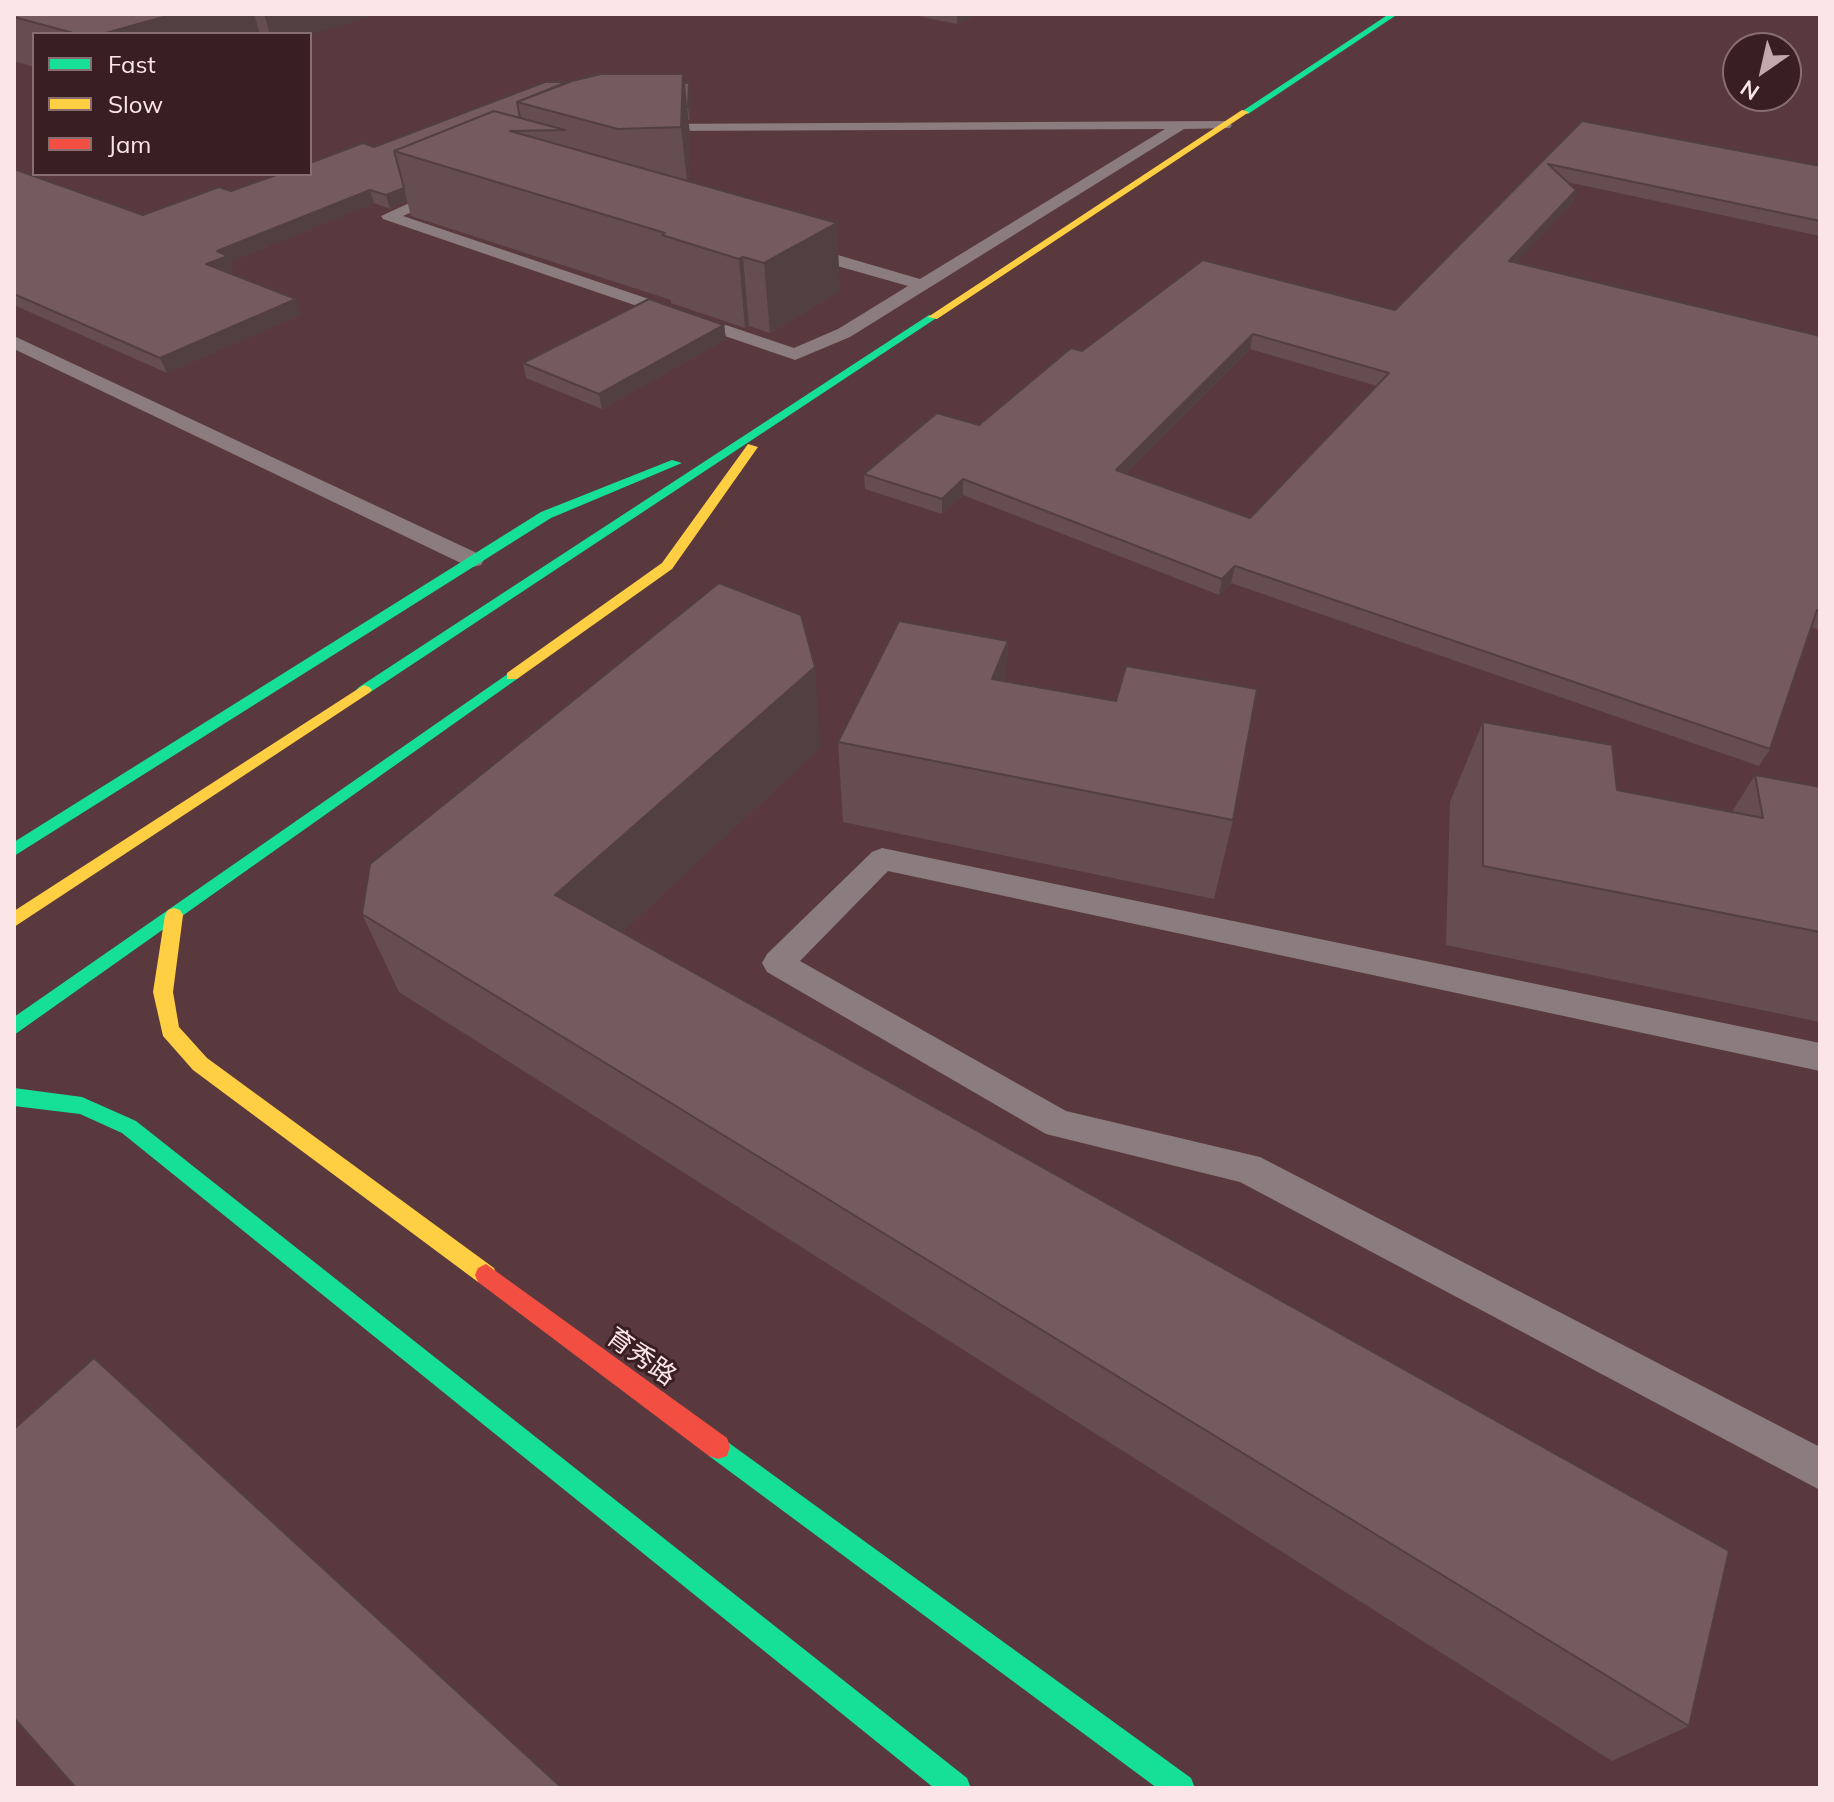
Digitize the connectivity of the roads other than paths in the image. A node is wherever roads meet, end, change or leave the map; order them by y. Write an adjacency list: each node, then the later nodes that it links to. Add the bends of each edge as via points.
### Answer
1 (1394, 14): 2 (street)
2 (1225, 125): 3 (lane); 9 (street)
3 (1180, 126): 4 (lane); 7 (lane)
4 (642, 127)
5 (462, 184): 7 (lane, via 389,216 795,354 844,333)
6 (788, 246): 7 (lane)
7 (922, 285)
8 (14, 342): 10 (lane)
9 (767, 426): 10 (street, via 546,515); 12 (street, via 667,566); 13 (street)
10 (473, 560): 11 (street)
11 (14, 850)
12 (174, 915): 14 (street); 19 (street, 育秀路, via 163,992 170,1030 200,1064)
13 (14, 920)
14 (14, 1027)
15 (1820, 1057): 17 (lane, via 882,859 778,963 1058,1124 1247,1168)
16 (14, 1097): 18 (street, via 82,1106 129,1127)
17 (1820, 1469)
18 (957, 1788)
19 (1181, 1788)

